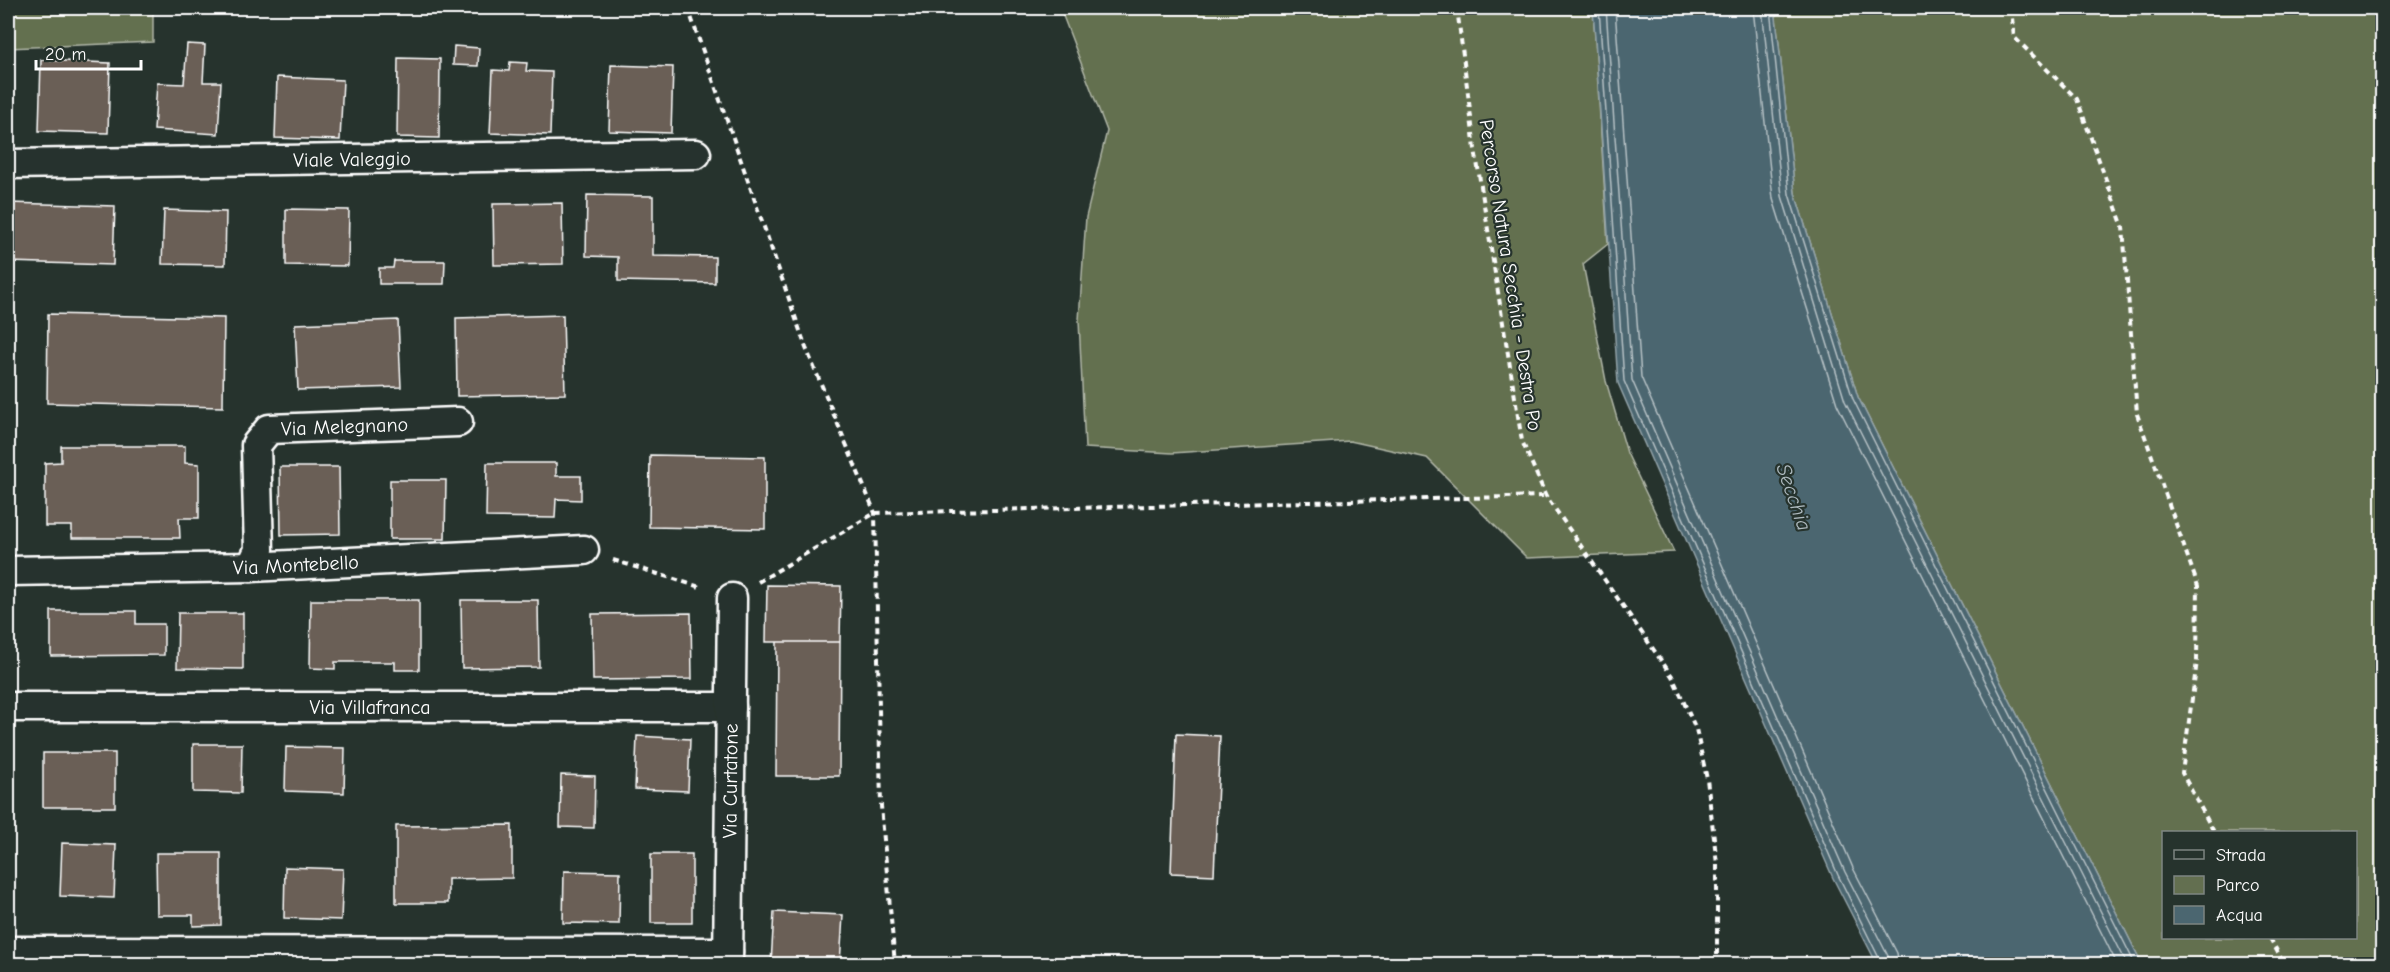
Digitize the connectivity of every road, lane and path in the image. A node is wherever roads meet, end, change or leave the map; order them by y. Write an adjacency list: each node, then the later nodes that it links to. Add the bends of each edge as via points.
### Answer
1 (688, 8): 8 (path, via 806,348)
2 (1457, 8): 7 (path, Percorso Natura Secchia - Destra Po, via 1475,149 1522,441)
3 (2011, 8): 15 (path, via 2014,36 2077,99 2123,227 2137,414 2198,586 2198,661 2182,773)
4 (696, 154): 5 (street, Viale Valeggio)
5 (8, 164)
6 (458, 422): 10 (street, Via Melegnano, via 269,429 256,444 259,550)
7 (1546, 496): 8 (path); 20 (path, Percorso Natura Secchia - Destra Po, via 1672,676 1695,729 1707,779 1717,864)
8 (875, 513): 19 (path, via 881,806)
9 (584, 550): 10 (street, Via Montebello)
10 (251, 567): 11 (street, Via Montebello)
11 (8, 570)
12 (732, 598): 14 (street, Via Curtatone)
13 (8, 707): 14 (street, Via Villafranca)
14 (732, 707): 18 (street, Via Curtatone)
15 (2213, 831)
16 (2271, 939): 21 (path)
17 (8, 951): 18 (street)
18 (728, 958)
19 (895, 964)
20 (1717, 964)
21 (2284, 964)

